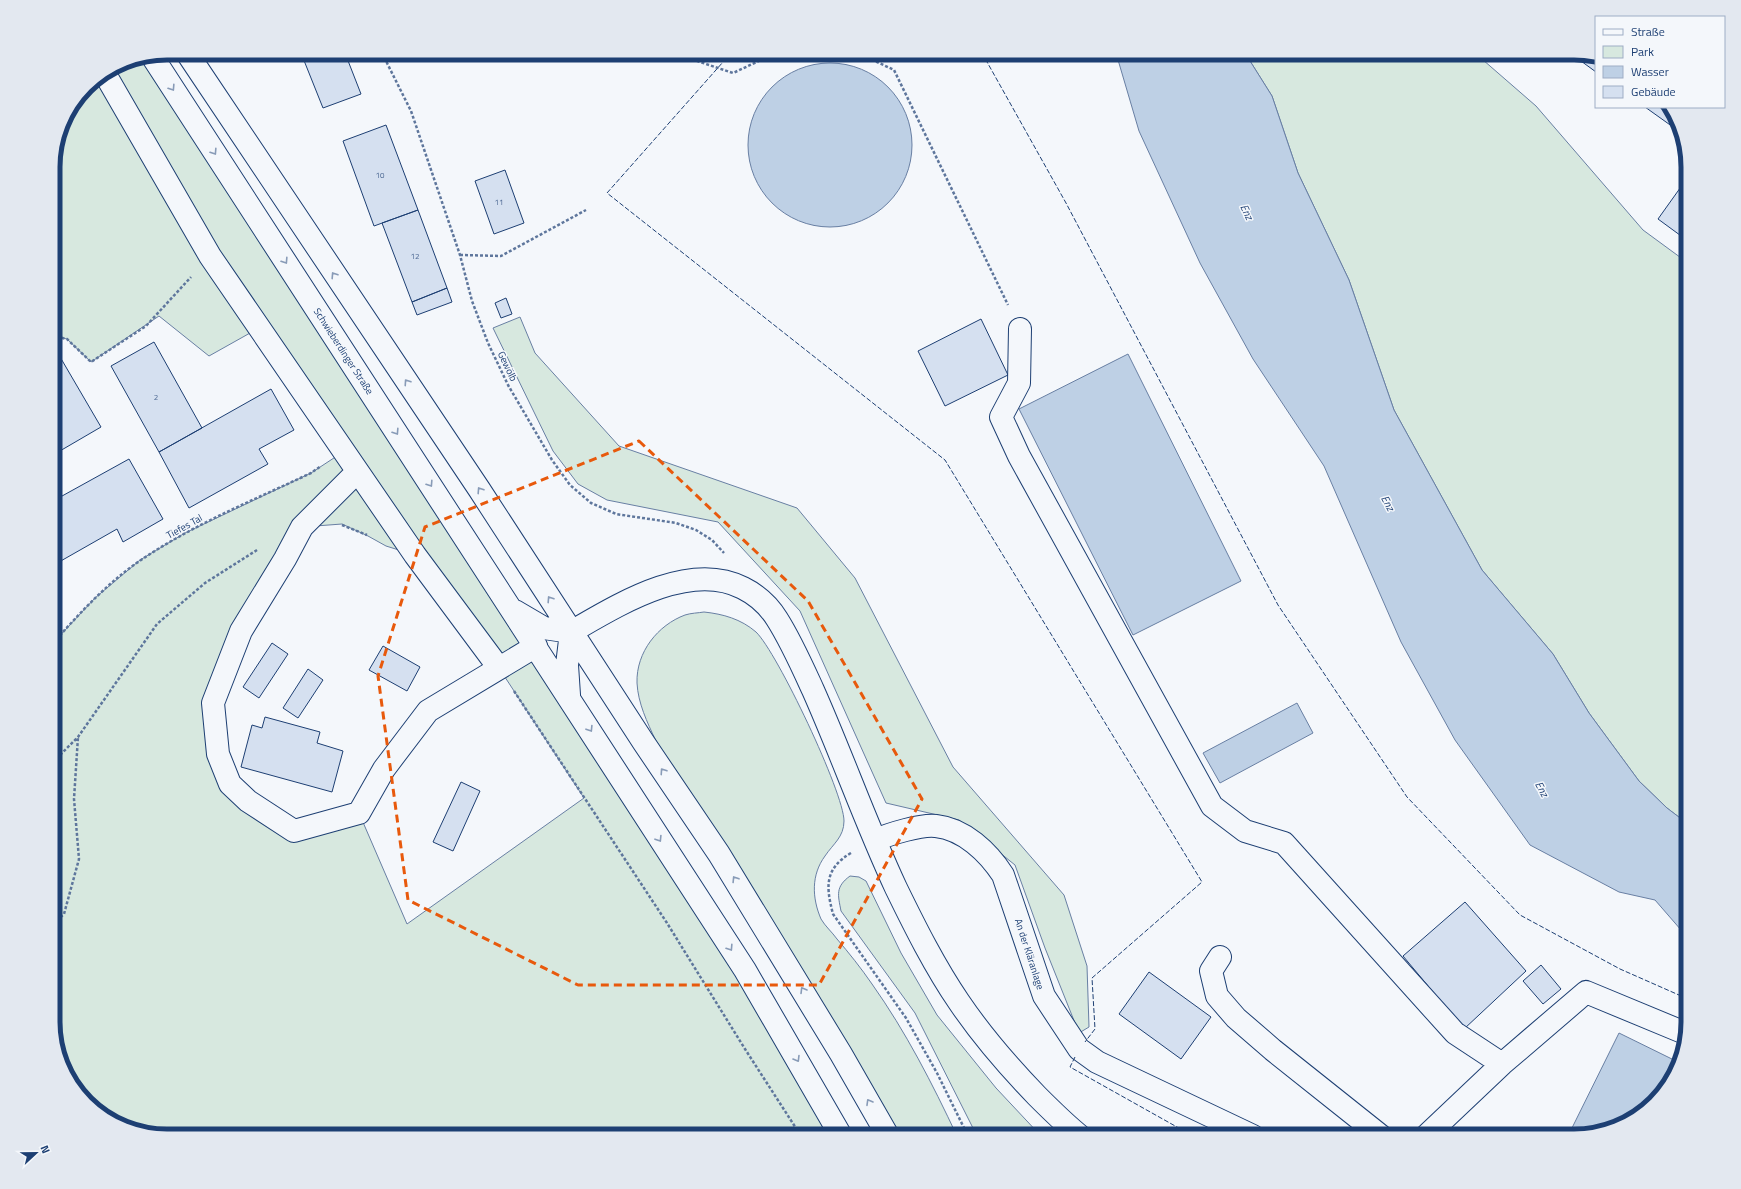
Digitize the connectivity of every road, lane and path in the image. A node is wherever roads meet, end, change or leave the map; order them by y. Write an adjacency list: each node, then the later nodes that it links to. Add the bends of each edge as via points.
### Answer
1 (192, 60): 20 (main road, one-way to 1, via 479,489)
2 (386, 60): 9 (path, Gewölb, via 412,111)
3 (694, 60): 4 (path, via 733,73)
4 (761, 60)
5 (873, 60): 11 (path, via 894,70)
6 (155, 61): 19 (main road, Schwieberdinger Straße, one-way to 19)
7 (108, 78): 10 (main road)
8 (586, 210): 9 (path, via 501,256)
9 (460, 255): 18 (path, Gewölb, via 472,300 488,344 530,423 570,485 591,503 616,514 676,523 696,530 712,540 726,555)
10 (210, 256): 12 (path, via 146,326 91,362 67,339); 13 (main road)
11 (1020, 329): 31 (main road, via 1020,383 1001,417 1019,456 1212,806 1245,831 1284,843 1455,1033)
12 (60, 337)
13 (343, 452): 14 (main road); 21 (path, Tiefes Tal, via 311,473 185,533 140,560 94,598)
14 (357, 472): 15 (main road); 23 (main road)
15 (302, 527): 16 (path, via 342,524); 23 (main road, via 241,631 213,703 218,754 230,784 248,801 294,831 359,813 384,769 428,711)
16 (368, 536)
17 (263, 546): 25 (path, via 205,583 157,624)
18 (729, 582): 20 (main road, via 691,579 664,587 637,597); 27 (main road, via 756,596 777,618 823,713)
19 (512, 610): 20 (main road, via 544,628); 22 (main road, Schwieberdinger Straße)
20 (571, 632): 24 (main road, via 567,665); 34 (main road, one-way to 20, via 842,1054 720,854)
21 (60, 635)
22 (536, 646): 23 (main road); 24 (main road, Schwieberdinger Straße)
23 (499, 668): 32 (path, via 667,923)
24 (569, 696): 33 (main road, Schwieberdinger Straße, one-way to 33, via 745,970)
25 (78, 737): 26 (path); 28 (path, via 74,799 79,859 64,914)
26 (60, 755)
27 (876, 840): 35 (path, via 844,857 835,866 828,879 828,894 833,914 906,1018 938,1073); 36 (main road, via 918,932 958,1002 1010,1068); 37 (main road, An der Kläranlage, via 892,833 935,825 959,834 981,848 1003,875 1044,996 1079,1049 1098,1062)
28 (60, 918)
29 (1220, 957): 38 (main road, via 1211,972 1217,996 1236,1018)
30 (1681, 1031): 31 (main road, via 1586,992)
31 (1502, 1064): 39 (main road)
32 (797, 1129)
33 (837, 1129)
34 (884, 1129)
35 (965, 1129)
36 (1071, 1129)
37 (1238, 1129)
38 (1372, 1129)
39 (1433, 1129)

